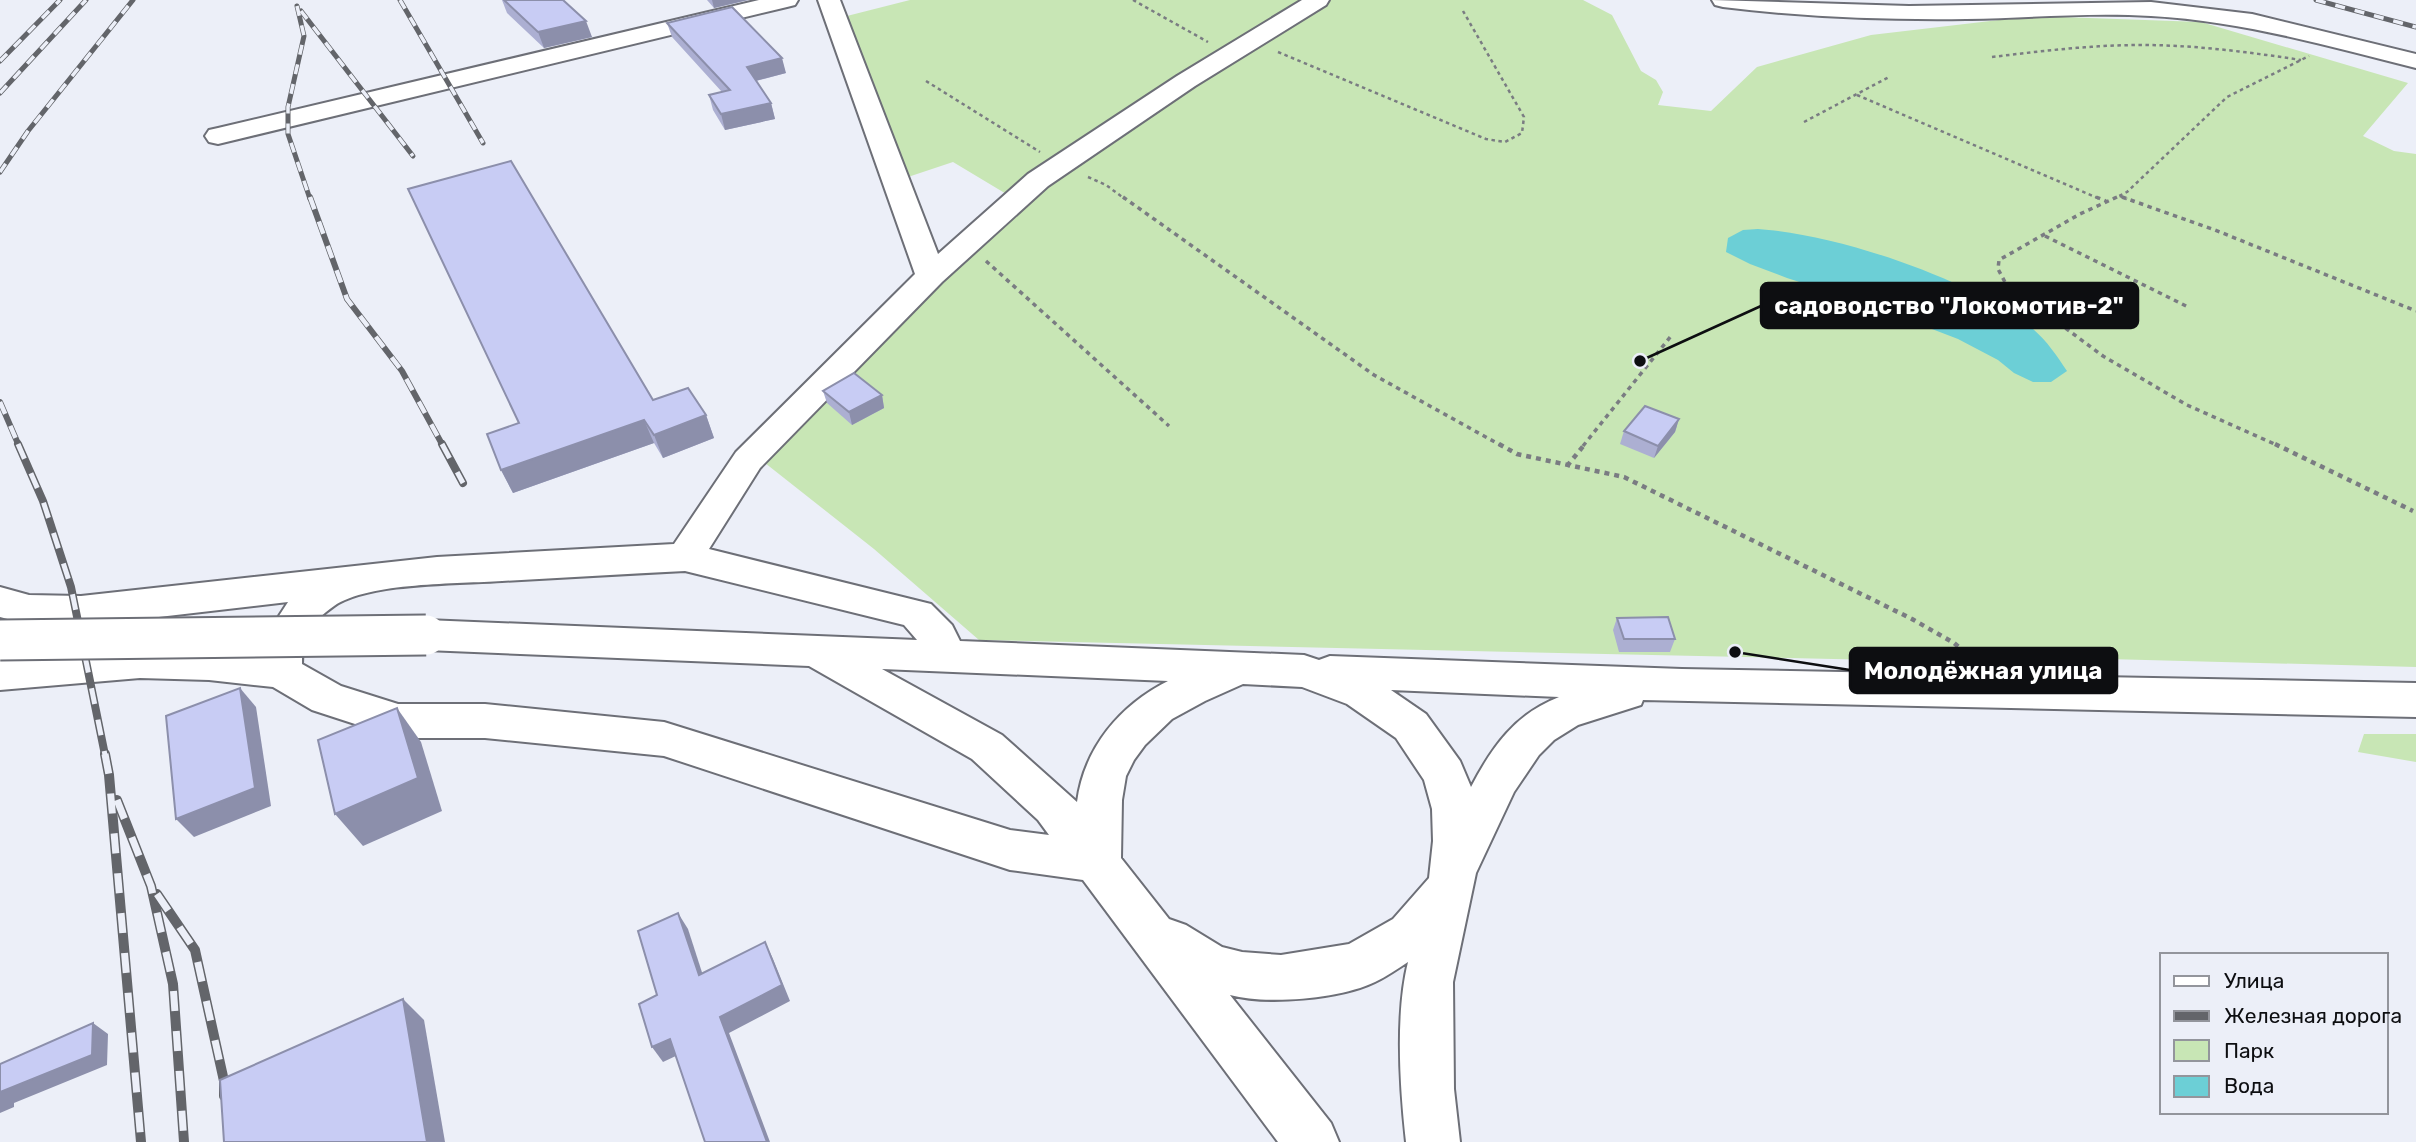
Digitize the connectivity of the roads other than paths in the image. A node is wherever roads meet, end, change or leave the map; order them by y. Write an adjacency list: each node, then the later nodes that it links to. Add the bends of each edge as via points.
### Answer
1 (787, 0): 6 (street)
2 (829, 0): 7 (street)
3 (1318, 0): 7 (street, via 1038,180)
4 (1723, 0): 5 (street, via 1800,10 2152,9 2296,29)
5 (2416, 61)
6 (218, 136)
7 (931, 276): 8 (street, via 748,460)
8 (685, 557): 9 (street); 13 (street, via 917,614 939,636)
9 (355, 580): 10 (street, via 82,611 42,611); 16 (street, via 320,596 299,615 282,642)
10 (0, 601)
11 (0, 640): 12 (street, bridge, via 425,635)
12 (816, 653): 13 (street); 20 (street, via 987,747 1054,807)
13 (946, 658): 14 (street)
14 (1246, 670): 15 (street); 20 (street, via 1189,687 1140,719 1107,768 1097,820)
15 (1304, 671): 18 (street); 21 (street, via 1362,692 1411,726 1444,774 1455,809)
16 (281, 672): 17 (street, via 219,663 135,661); 20 (street, via 327,698 398,721 485,720 664,739 1010,850)
17 (0, 674)
18 (1682, 685): 19 (street); 21 (street, via 1623,693 1553,717 1509,762 1487,798)
19 (2416, 700)
20 (1098, 862): 22 (street)
21 (1450, 883): 22 (street, via 1410,935 1357,966 1281,978 1211,967); 24 (street, via 1428,982 1427,1089)
22 (1142, 919): 23 (street)
23 (1312, 1142)
24 (1433, 1142)

